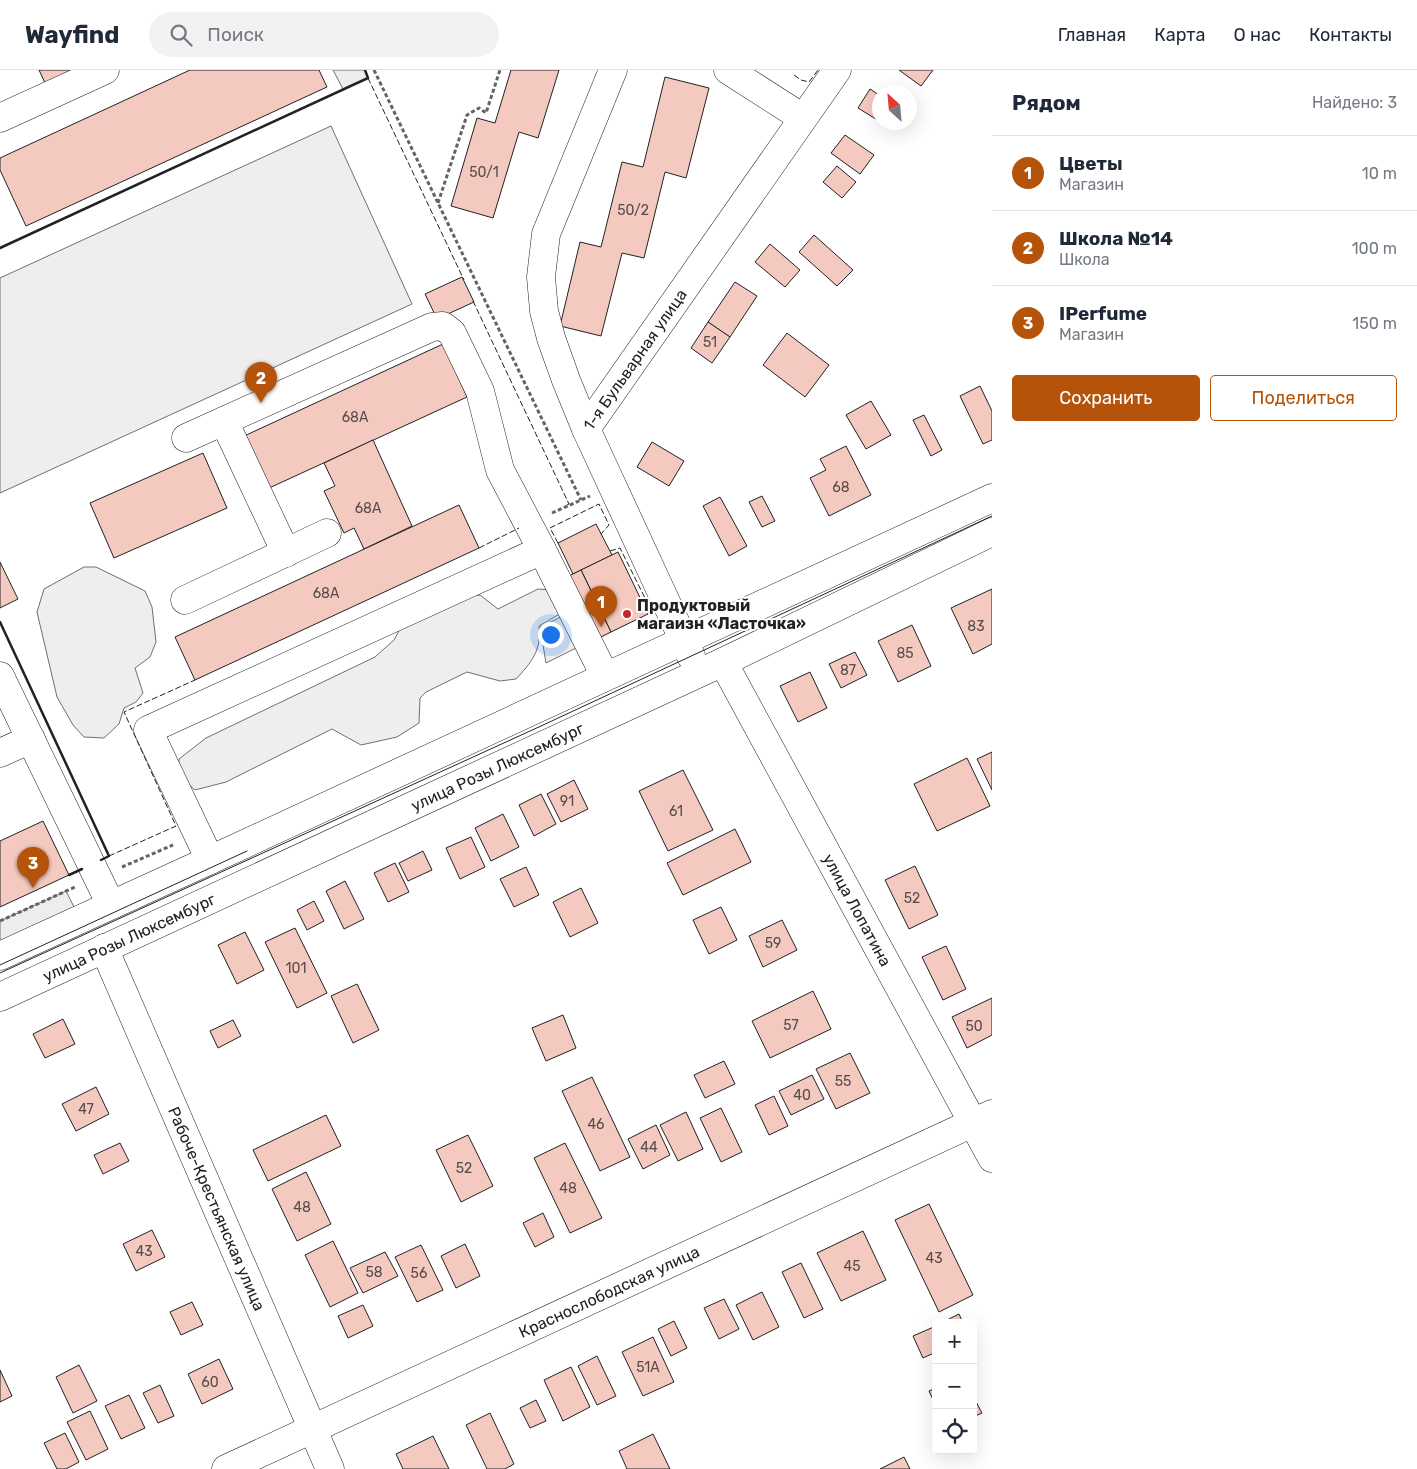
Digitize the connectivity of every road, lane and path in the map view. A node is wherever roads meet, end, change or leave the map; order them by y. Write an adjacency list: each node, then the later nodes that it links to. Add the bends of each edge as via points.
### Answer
1 (105, 70): 7 (street)
2 (374, 70): 9 (path)
3 (500, 70): 9 (path, via 486,113 478,108 467,115)
4 (613, 70): 11 (street, via 546,234 541,277 544,311 551,338)
5 (728, 70): 8 (street)
6 (836, 70): 8 (street, 1-я Бульварная улица)
7 (0, 118)
8 (802, 118): 11 (street, 1-я Бульварная улица)
9 (438, 204): 15 (path)
10 (224, 421): 12 (street); 16 (street, via 432,327 443,326 452,333 480,390 500,470); 20 (street)
11 (586, 429): 13 (street, 1-я Бульварная улица)
12 (186, 438)
13 (613, 485): 15 (path); 22 (street, 1-я Бульварная улица)
14 (992, 498): 22 (street)
15 (581, 500): 16 (path)
16 (529, 524): 19 (street)
17 (992, 532): 23 (street, улица Розы Люксембург)
18 (327, 533): 20 (street)
19 (542, 550): 25 (street); 28 (street, via 148,730)
20 (286, 553): 21 (street)
21 (185, 600)
22 (684, 640): 23 (street, 1-я Бульварная улица); 25 (street)
23 (711, 667): 30 (street, улица Розы Люксембург); 33 (street, улица Лопатина)
24 (0, 676): 26 (street)
25 (605, 676): 28 (street)
26 (31, 739): 27 (street); 29 (street)
27 (0, 753)
28 (210, 860): 29 (street)
29 (111, 905): 31 (street)
30 (104, 948): 32 (street, улица Розы Люксембург); 35 (street, Рабоче-Крестьянская улица)
31 (0, 956)
32 (0, 997)
33 (982, 1118): 34 (street, улица Лопатина); 35 (street, Краснослободская улица)
34 (992, 1158)
35 (312, 1429): 36 (street, Краснослободская улица); 37 (street, Рабоче-Крестьянская улица)
36 (226, 1469)
37 (330, 1469)

